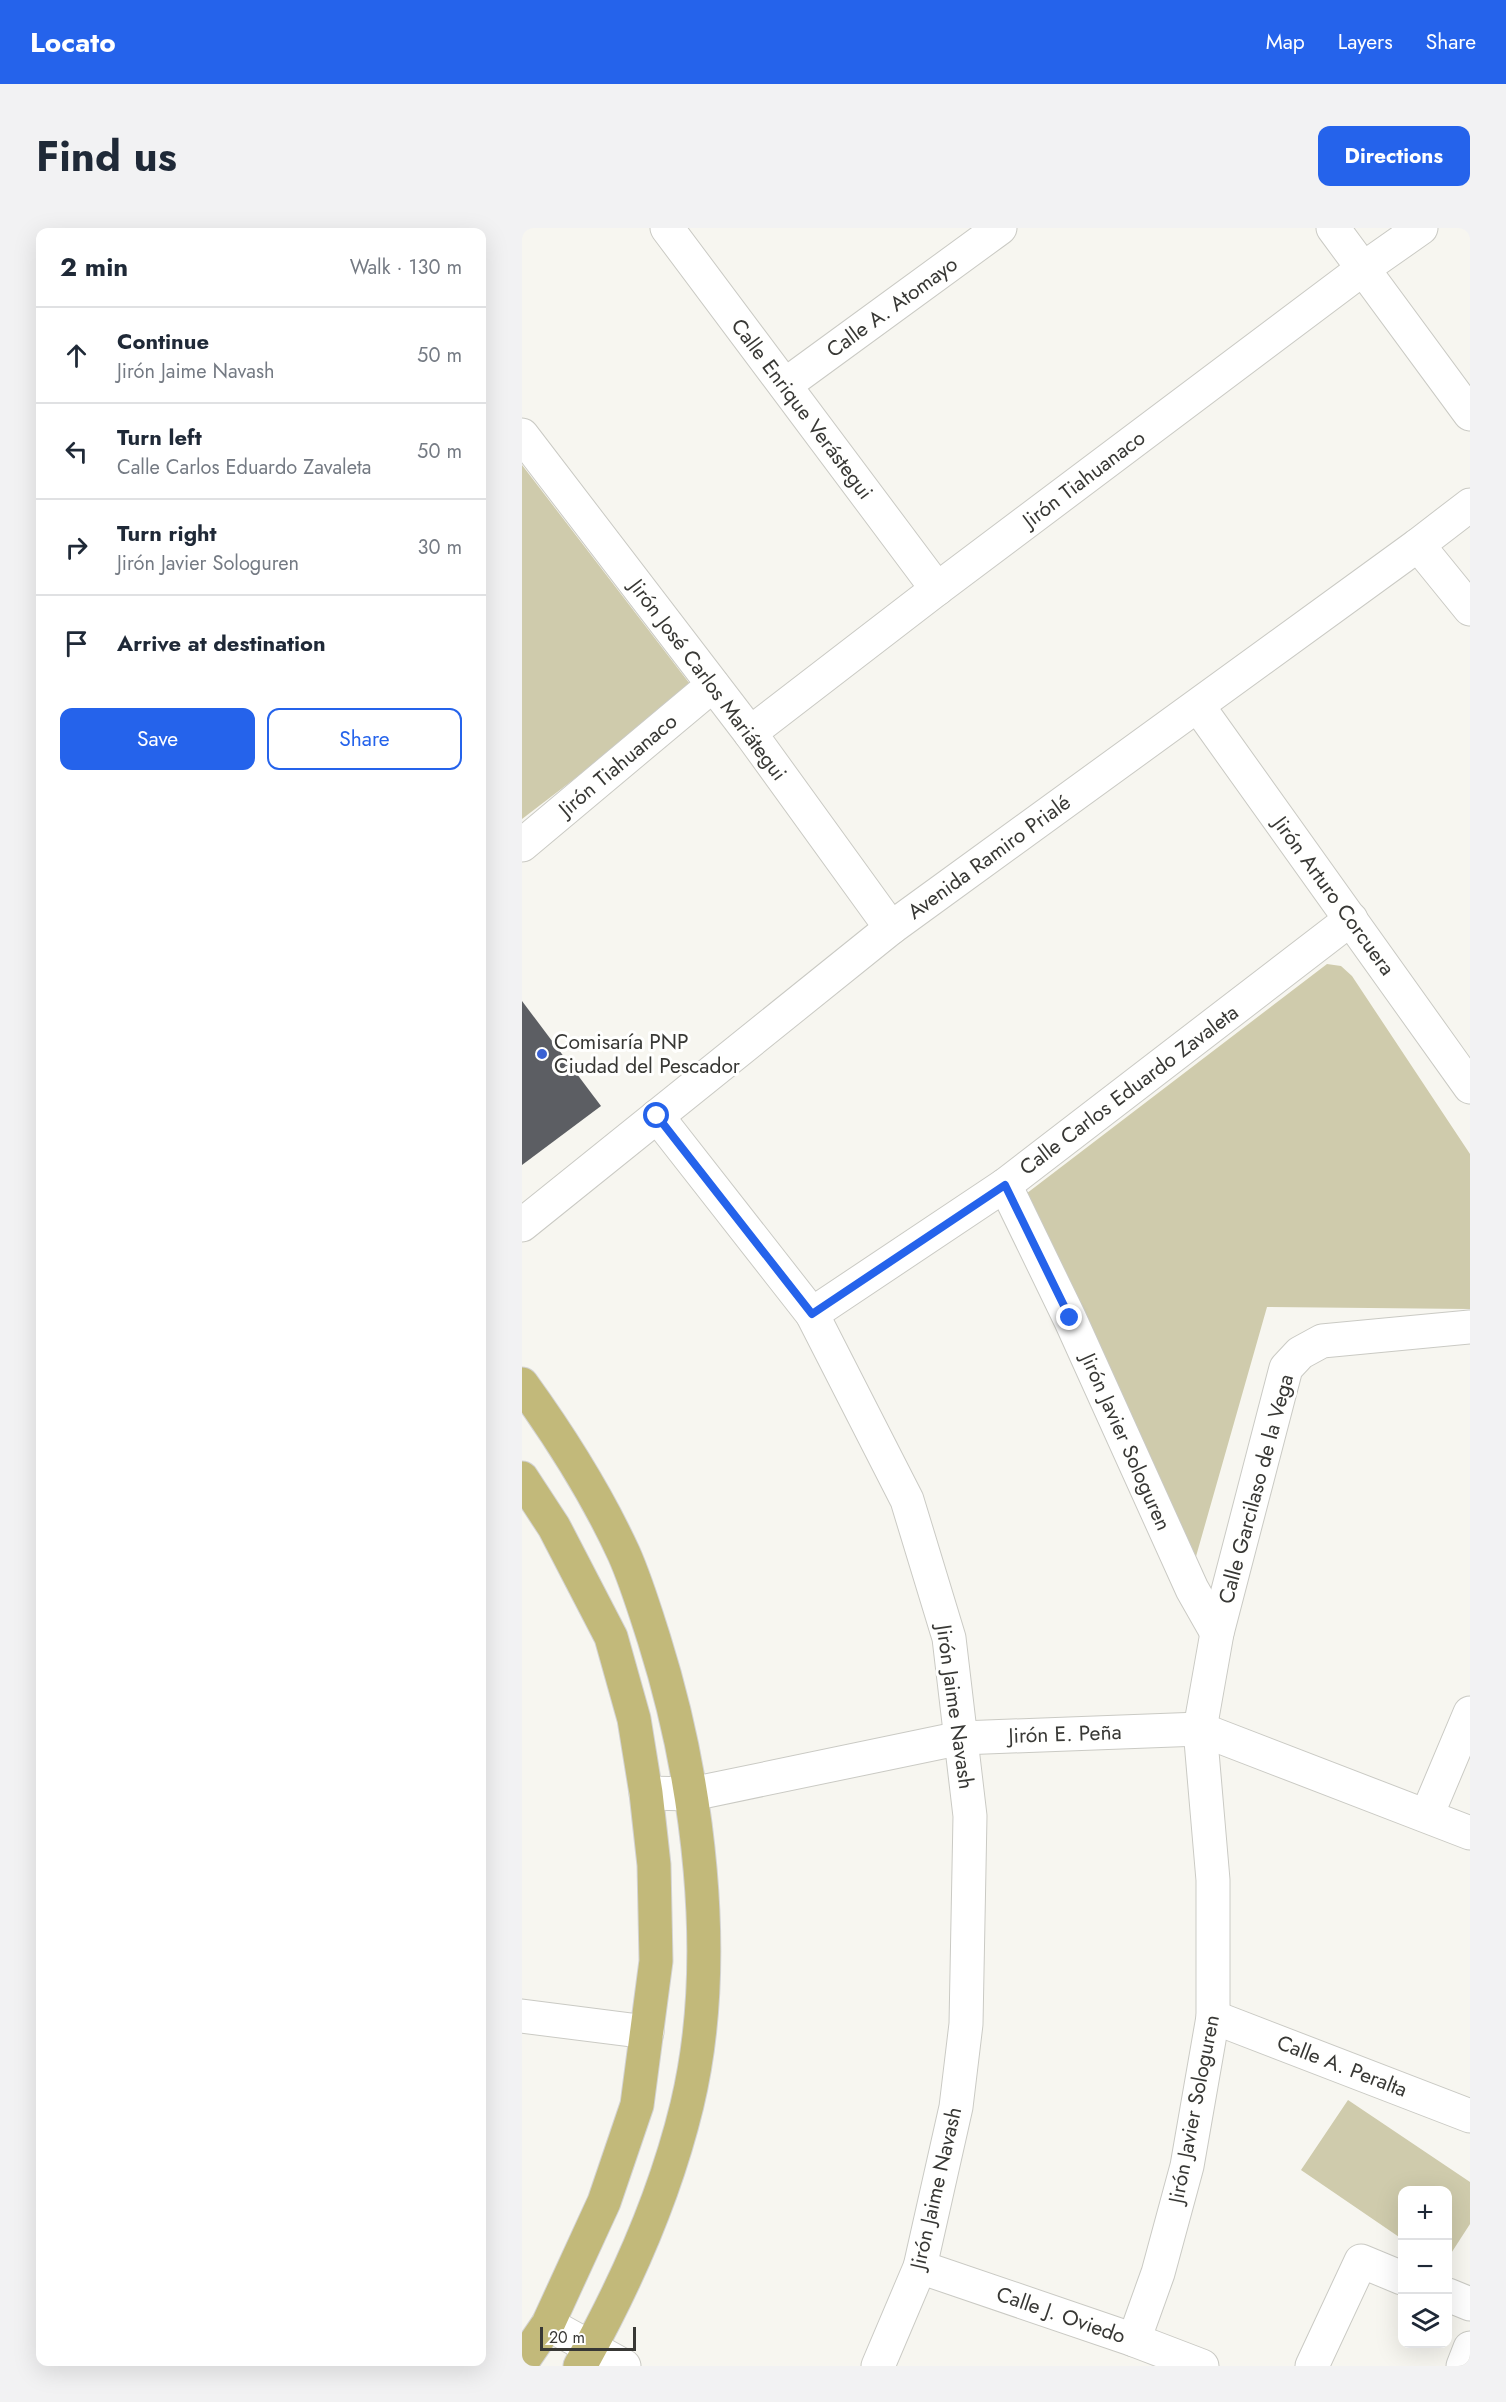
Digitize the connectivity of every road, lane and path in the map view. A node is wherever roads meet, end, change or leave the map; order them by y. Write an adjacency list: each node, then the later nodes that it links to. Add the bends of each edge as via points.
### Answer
1 (667, 228): 6 (street, Calle Enrique Verástegui)
2 (1000, 228): 6 (street, Calle A. Atomayo)
3 (1333, 228): 5 (street)
4 (1421, 228): 5 (street, Jirón Tiahuanaco)
5 (1364, 268): 7 (street); 11 (street, Jirón Tiahuanaco)
6 (784, 385): 11 (street, Calle Enrique Verástegui)
7 (1470, 414)
8 (522, 435): 13 (street, Jirón José Carlos Mariátegui)
9 (1470, 506): 10 (street, Avenida Ramiro Prialé)
10 (1419, 545): 12 (street); 14 (street, Avenida Ramiro Prialé)
11 (937, 589): 15 (street, Jirón Tiahuanaco)
12 (1470, 609)
13 (713, 685): 15 (street, Jirón José Carlos Mariátegui); 16 (street, Jirón Tiahuanaco)
14 (1198, 706): 17 (street, Jirón Arturo Corcuera); 18 (street, Avenida Ramiro Prialé)
15 (750, 733): 18 (street, Jirón José Carlos Mariátegui)
16 (522, 845)
17 (1352, 919): 19 (street, Jirón Arturo Corcuera); 21 (street, Calle Carlos Eduardo Zavaleta)
18 (891, 928): 20 (street, Avenida Ramiro Prialé)
19 (1470, 1088)
20 (657, 1116): 22 (street, Avenida Ramiro Prialé); 23 (street, Jirón Jaime Navash)
21 (1005, 1185): 23 (street, Calle Carlos Eduardo Zavaleta); 27 (street, Jirón Javier Sologuren, via 1070,1318 1192,1589)
22 (522, 1225)
23 (812, 1314): 30 (street, Jirón Jaime Navash, via 908,1500 949,1638)
24 (1470, 1328): 27 (street, Calle Garcilaso de la Vega, via 1323,1341 1300,1353 1286,1368)
25 (522, 1384): 32 (main road, via 590,1485 625,1557 672,1696)
26 (522, 1478): 31 (main road, via 554,1527 611,1638 634,1719)
27 (1217, 1633): 29 (street, Calle Garcilaso de la Vega)
28 (1470, 1713): 33 (street)
29 (1200, 1729): 30 (street, Jirón E. Peña); 33 (street, Jirón E. Peña); 36 (street, Jirón Javier Sologuren, via 1213,1880)
30 (961, 1738): 32 (street, Jirón E. Peña); 39 (street, Jirón Jaime Navash, via 970,1816 966,2024 956,2107)
31 (646, 1793): 32 (street, Jirón E. Peña); 37 (main road, via 654,1865 656,1961)
32 (692, 1794): 46 (main road, via 703,1954 700,2034 688,2104 642,2241)
33 (1427, 1815): 34 (street, Jirón E. Peña)
34 (1470, 1833)
35 (522, 2016): 37 (street)
36 (1214, 2017): 38 (street, Calle A. Peralta); 44 (street, Jirón Javier Sologuren, via 1187,2166 1158,2273)
37 (647, 2032): 43 (main road, via 637,2105 604,2202)
38 (1470, 2116)
39 (920, 2267): 44 (street, Calle J. Oviedo); 49 (street, Jirón Jaime Navash)
40 (1398, 2276): 51 (street, via 1360,2261)
41 (1452, 2297): 42 (street)
42 (1470, 2304)
43 (548, 2324): 46 (street); 47 (main road)
44 (1134, 2340): 50 (street, Calle J. Oviedo)
45 (1470, 2348): 52 (street)
46 (586, 2356): 48 (street)
47 (522, 2362)
48 (624, 2366)
49 (878, 2366)
50 (1202, 2366)
51 (1312, 2366)
52 (1462, 2366)

